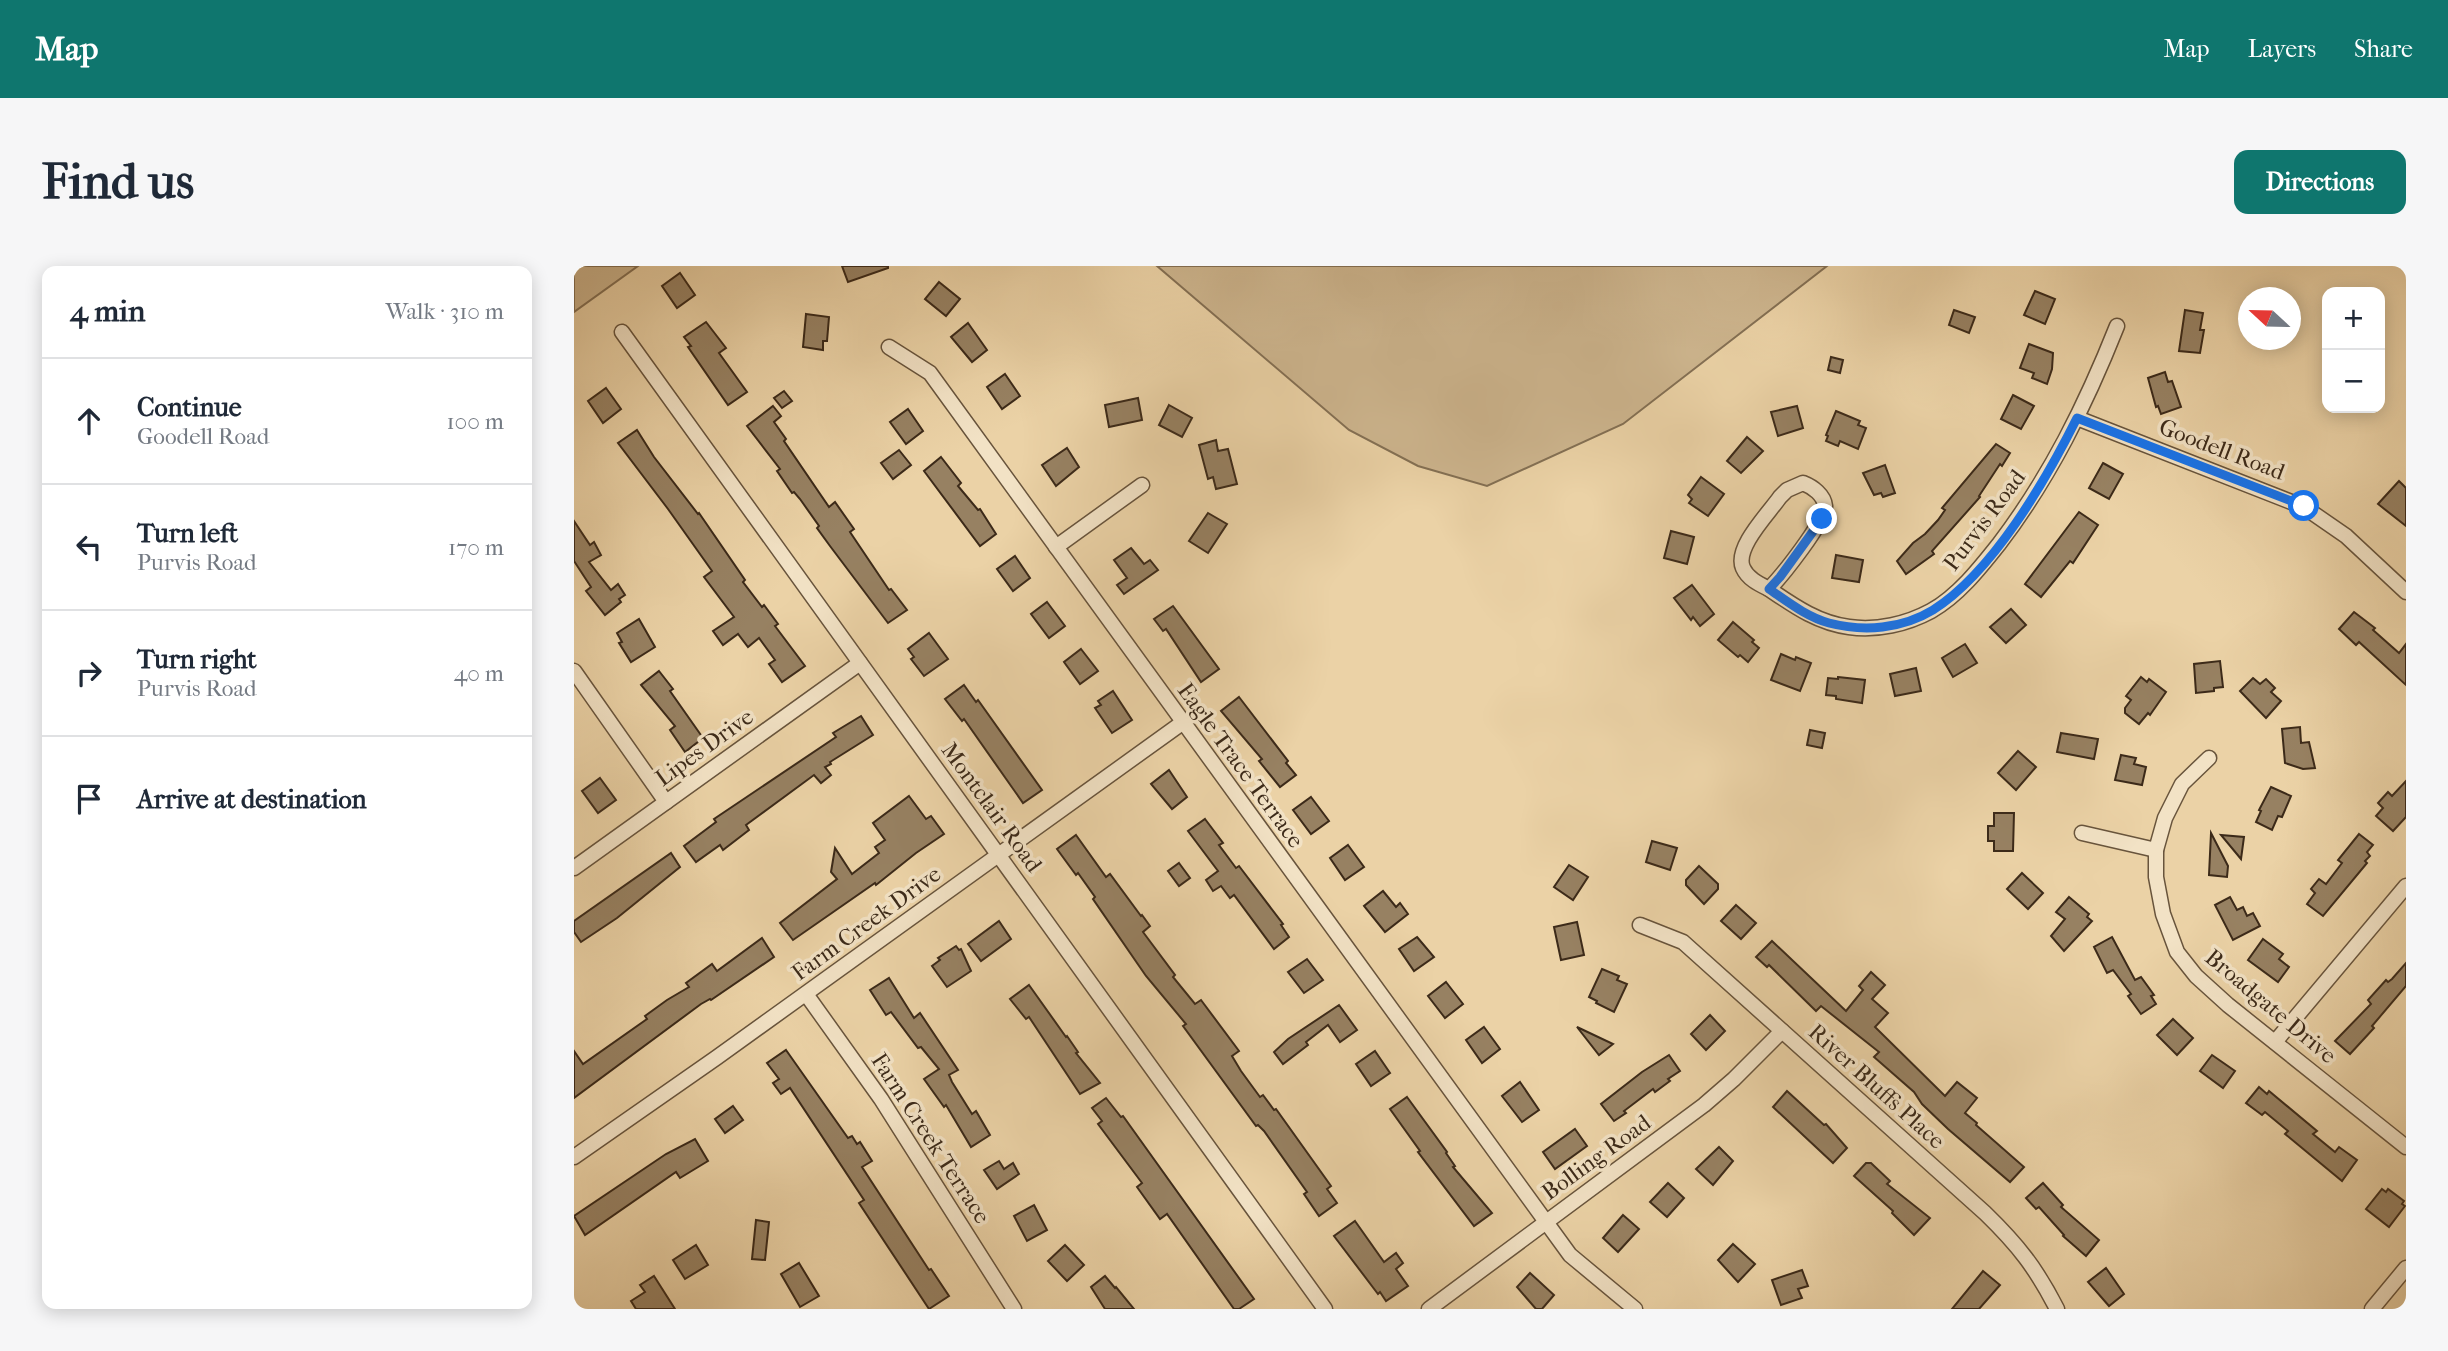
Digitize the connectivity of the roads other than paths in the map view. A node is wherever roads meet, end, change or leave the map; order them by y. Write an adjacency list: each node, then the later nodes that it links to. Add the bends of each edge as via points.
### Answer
1 (2117, 326): 4 (street, Purvis Road)
2 (622, 332): 9 (street, Montclair Road)
3 (889, 347): 6 (street, Eagle Trace Terrace, via 930,373)
4 (2077, 418): 7 (street, Purvis Road, via 2044,479 2004,537 1958,591 1931,611 1904,623 1849,627 1806,614); 8 (street, Goodell Road, via 2304,506 2346,536)
5 (1142, 485): 6 (street)
6 (1056, 547): 11 (street, Eagle Trace Terrace)
7 (1769, 589): 7 (street, Purvis Road, via 1743,569 1742,553 1780,497 1796,486 1807,485 1821,496 1825,507 1822,519)
8 (2406, 592)
9 (860, 663): 13 (street, Lipes Drive); 16 (street, Montclair Road)
10 (574, 671): 13 (street)
11 (1182, 723): 16 (street, Farm Creek Drive); 25 (street, Eagle Trace Terrace)
12 (2209, 758): 15 (street, Broadgate Drive, via 2182,784)
13 (666, 802): 17 (street, Lipes Drive)
14 (2082, 833): 15 (street)
15 (2155, 850): 22 (street, Broadgate Drive, via 2163,914 2177,952 2196,976)
16 (999, 855): 20 (street, Farm Creek Drive); 28 (street, Montclair Road)
17 (574, 868)
18 (2406, 886): 22 (street)
19 (1640, 925): 21 (street, River Bluffs Place, via 1683,942)
20 (806, 994): 24 (street, Farm Creek Drive); 27 (street, Farm Creek Terrace, via 881,1098)
21 (1782, 1031): 25 (street, Bolling Road, via 1704,1105); 31 (street, River Bluffs Place, via 2012,1240 2040,1276)
22 (2275, 1042): 23 (street, Broadgate Drive)
23 (2406, 1147)
24 (574, 1157)
25 (1545, 1222): 29 (street, Bolling Road); 30 (street, Eagle Trace Terrace, via 1570,1255)
26 (2406, 1268): 32 (street)
27 (1014, 1309)
28 (1325, 1309)
29 (1429, 1309)
30 (1635, 1309)
31 (2057, 1309)
32 (2372, 1309)

